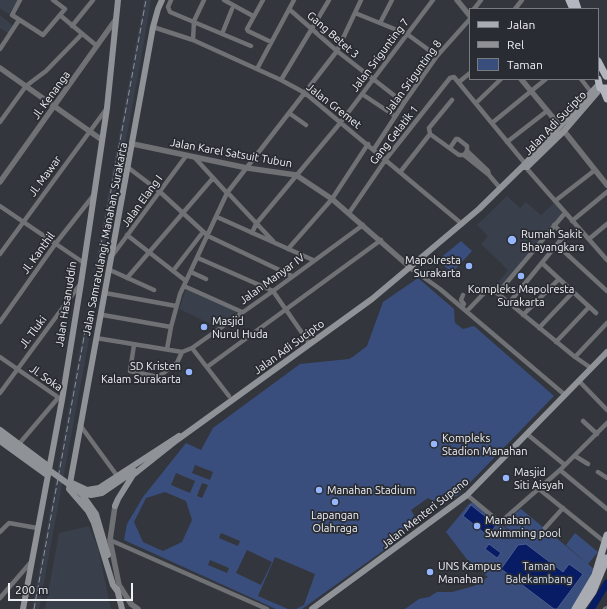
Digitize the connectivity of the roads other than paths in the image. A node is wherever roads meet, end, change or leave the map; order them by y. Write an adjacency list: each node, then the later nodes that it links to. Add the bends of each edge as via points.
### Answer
1 (20, 0): 30 (street, via 12,14)
2 (53, 0): 26 (street, via 64,8)
3 (93, 0): 33 (street)
4 (118, 0): 29 (main road, Jalan Hasanuddin)
5 (159, 0): 21 (street)
6 (162, 0): 21 (main road, Jalan Samratulangi, Manahan, Surakarta)
7 (171, 0): 31 (street, via 168,10)
8 (204, 0): 31 (street)
9 (224, 0): 27 (street)
10 (263, 0): 27 (street)
11 (294, 0): 23 (street)
12 (329, 0): 35 (street)
13 (361, 0): 24 (street)
14 (392, 0): 32 (street)
15 (433, 0): 38 (street, Jalan Srigunting 7)
16 (457, 0): 25 (street)
17 (481, 0): 19 (street)
18 (522, 0): 20 (street)
19 (475, 8)
20 (516, 8)
21 (158, 9): 34 (main road, Jalan Samratulangi, Manahan, Surakarta)
22 (232, 9): 37 (street)
23 (289, 9): 35 (street, Gang Betet 3); 40 (street)
24 (355, 13): 32 (street); 44 (street)
25 (469, 15)
26 (61, 16): 30 (street, via 44,35); 33 (street)
27 (253, 16): 40 (street, via 247,27 248,31)
28 (469, 17): 45 (street, Jalan Srigunting 8)
29 (116, 19): 41 (street, Jl. Kenanga); 69 (main road, Jalan Hasanuddin)
30 (19, 20): 43 (street)
31 (194, 22): 37 (street); 39 (street)
32 (380, 23): 38 (street)
33 (72, 26): 36 (street)
34 (153, 27): 39 (street, Jalan Gremet); 82 (main road, Jalan Samratulangi, Manahan, Surakarta)
35 (311, 29): 44 (street, Gang Betet 3); 51 (street)
36 (82, 34): 41 (street); 59 (street, via 46,71)
37 (222, 34): 42 (street)
38 (407, 34): 45 (street); 52 (street, Jalan Srigunting 7)
39 (193, 40): 48 (street, Jalan Gremet)
40 (271, 42): 48 (street)
41 (98, 46): 68 (street, Jl. Kenanga)
42 (251, 46)
43 (0, 49)
44 (337, 51): 52 (street, Gang Betet 3); 62 (street)
45 (437, 56): 66 (street, Jalan Srigunting 8)
46 (599, 63): 50 (highway)
47 (0, 68): 59 (street)
48 (257, 69): 51 (street, Jalan Gremet)
49 (469, 74): 57 (street)
50 (607, 77): 58 (highway, via 602,76)
51 (281, 80): 62 (street, Jalan Gremet)
52 (373, 80): 63 (street, Jalan Srigunting 7); 66 (street, Gang Betet 3)
53 (500, 80): 67 (street)
54 (522, 80): 60 (street)
55 (545, 80): 60 (street)
56 (582, 80): 61 (street)
57 (459, 82): 67 (street); 89 (street, Gang Gelatik 1, via 454,77 450,78)
58 (601, 85): 61 (main road, Jalan Adi Sucipto); 64 (highway); 77 (main road, Jalan Adi Sucipto)
59 (26, 86): 68 (street); 73 (street)
60 (530, 90): 70 (street); 75 (street)
61 (591, 92): 77 (main road, Jalan Adi Sucipto)
62 (305, 93): 71 (street); 74 (street, Jalan Gremet)
63 (362, 94): 72 (street); 74 (street, Jalan Srigunting 7)
64 (607, 99)
65 (452, 100): 79 (street, via 429,128)
66 (404, 103): 72 (street, Jalan Srigunting 8)
67 (476, 103): 75 (street)
68 (55, 107): 78 (street); 97 (street, Jl. Kenanga)
69 (107, 108): 78 (street, Jl. Mawar); 80 (main road, Jalan Hasanuddin)
70 (547, 111): 77 (street); 81 (street)
71 (289, 114): 76 (street); 91 (street)
72 (395, 116): 85 (street, Jalan Srigunting 8)
73 (0, 122)
74 (341, 122): 83 (street, Jalan Gremet); 95 (street, Jalan Srigunting 7)
75 (492, 122): 81 (street)
76 (306, 125)
77 (562, 128): 90 (main road, Jalan Adi Sucipto); 93 (street)
78 (89, 131): 80 (street); 112 (street, Jl. Mawar)
79 (430, 134): 84 (street); 94 (street)
80 (102, 140): 103 (main road, Jalan Hasanuddin)
81 (507, 142): 90 (street)
82 (133, 144): 87 (street, Jalan Karel Satsuit Tubun); 130 (main road, Jalan Samratulangi, Manahan, Surakarta)
83 (368, 144): 85 (street, Jalan Gremet); 104 (street)
84 (450, 148): 86 (street, via 459,156); 86 (street, via 458,138 467,146)
85 (374, 149): 89 (street, Jalan Gremet)
86 (466, 153): 99 (street)
87 (186, 156): 88 (street, Jalan Karel Satsuit Tubun); 100 (street, Jalan Elang I)
88 (195, 158): 91 (street, Jalan Karel Satsuit Tubun); 96 (street)
89 (386, 159): 108 (street, Gang Gelatik 1); 114 (street, Jalan Gremet)
90 (524, 166): 99 (main road, Jalan Adi Sucipto); 105 (street)
91 (248, 168): 95 (street, Jalan Karel Satsuit Tubun); 102 (street)
92 (130, 169): 100 (street)
93 (595, 170): 98 (street); 105 (street)
94 (401, 171)
95 (296, 175): 104 (street, Jalan Karel Satsuit Tubun); 113 (street, Jalan Srigunting 7)
96 (213, 178): 102 (street); 107 (street)
97 (0, 182)
98 (607, 185)
99 (500, 188): 114 (main road, Jalan Adi Sucipto)
100 (159, 191): 107 (street); 120 (street, Jalan Elang I)
101 (607, 192): 111 (street)
102 (227, 193): 110 (street); 113 (street)
103 (92, 196): 124 (street, Jl. Kanthil); 134 (main road, Jalan Hasanuddin)
104 (332, 199): 108 (street, Jalan Karel Satsuit Tubun); 127 (street)
105 (555, 201): 109 (street)
106 (0, 206): 112 (street)
107 (183, 212): 118 (street); 128 (street)
108 (349, 213): 116 (street, Jalan Karel Satsuit Tubun)
109 (565, 213): 111 (street); 117 (street)
110 (217, 216): 119 (street); 121 (street)
111 (572, 221): 122 (street)
112 (23, 222): 124 (street); 129 (street, Jl. Mawar)
113 (256, 224): 119 (street, Jalan Srigunting 7); 125 (street)
114 (462, 224): 136 (main road, Jalan Adi Sucipto)
115 (607, 224): 122 (street)
116 (363, 225): 123 (street, Jalan Karel Satsuit Tubun); 140 (street, Jalan Manyar IV)
117 (554, 225): 126 (street, via 563,235); 151 (street)
118 (203, 232): 121 (street); 138 (street)
119 (252, 233): 125 (street)
120 (127, 235): 128 (street); 130 (street, Jalan Elang I)
121 (208, 236): 131 (street); 140 (street)
122 (589, 239): 133 (street)
123 (381, 240): 136 (street, Jalan Karel Satsuit Tubun); 157 (street)
124 (56, 243): 134 (street); 163 (street, Jl. Kanthil)
125 (275, 244): 127 (street)
126 (557, 245): 135 (street); 148 (street)
127 (288, 250): 132 (street)
128 (149, 252): 138 (street); 141 (street)
129 (0, 254)
130 (112, 256): 137 (main road, Jalan Samratulangi, Manahan, Surakarta)
131 (198, 258): 139 (street); 147 (street)
132 (312, 260)
133 (607, 260)
134 (84, 263): 144 (main road, Jalan Hasanuddin)
135 (542, 263): 143 (street); 153 (street)
136 (411, 268): 155 (street); 169 (main road, Jalan Adi Sucipto); 193 (main road, Jalan Adi Sucipto, via 311,344)
137 (110, 270): 141 (street); 150 (main road, Jalan Samratulangi, Manahan, Surakarta)
138 (173, 271): 145 (street)
139 (190, 272): 142 (street); 145 (street)
140 (292, 276): 147 (street, Jalan Manyar IV)
141 (127, 278): 146 (street)
142 (206, 279)
143 (559, 279): 149 (street); 162 (street)
144 (81, 283): 179 (street, Jl. Tluki); 184 (main road, Jalan Hasanuddin)
145 (185, 283): 154 (street); 158 (street)
146 (154, 290)
147 (273, 291): 157 (street); 158 (street, Jalan Manyar IV)
148 (607, 291)
149 (573, 292): 156 (street); 166 (street)
150 (105, 293): 154 (street); 167 (main road, Jalan Samratulangi, Manahan, Surakarta)
151 (498, 293): 153 (street); 159 (street, via 489,288)
152 (463, 295): 155 (street)
153 (509, 303): 162 (street)
154 (176, 306): 165 (street)
155 (462, 307): 159 (street)
156 (589, 307): 160 (street); 168 (street)
157 (285, 309): 169 (street); 177 (street)
158 (242, 312): 171 (street, Jalan Manyar IV)
159 (467, 312): 182 (street)
160 (596, 312)
161 (103, 315): 165 (street)
162 (523, 315): 166 (street)
163 (0, 322)
164 (607, 323): 176 (street)
165 (171, 327): 172 (street)
166 (539, 328): 168 (street)
167 (96, 338): 170 (street); 188 (main road, Jalan Samratulangi, Manahan, Surakarta)
168 (556, 342): 176 (street)
169 (309, 343): 193 (main road, Jalan Adi Sucipto)
170 (134, 345): 172 (street); 173 (street, via 129,370 158,376 177,363)
171 (192, 348): 173 (street, Jalan Manyar IV); 177 (street)
172 (166, 349): 173 (street)
173 (182, 352)
174 (607, 352): 178 (main road, Jalan Menteri Supeno)
175 (0, 357): 179 (street, Jl. Soka)
176 (575, 357): 178 (street)
177 (207, 367): 183 (street)
178 (591, 368): 180 (main road, Jalan Menteri Supeno)
179 (17, 369): 181 (street, Jl. Tluki); 184 (street, Jl. Soka)
180 (579, 381): 182 (main road, Jalan Menteri Supeno); 185 (street)
181 (0, 392)
182 (566, 395): 190 (main road, Jalan Menteri Supeno)
183 (229, 396)
184 (60, 399): 195 (street); 199 (main road, Jalan Hasanuddin)
185 (607, 410)
186 (583, 421): 191 (street)
187 (607, 423): 191 (street)
188 (80, 425): 203 (street); 205 (main road, Jalan Samratulangi, Manahan, Surakarta)
189 (0, 430): 195 (main road)
190 (527, 434): 198 (street); 208 (main road, Jalan Menteri Supeno)
191 (597, 434): 196 (street)
192 (0, 435): 207 (main road, bridge)
193 (176, 440): 203 (main road, Jalan Adi Sucipto); 207 (main road, via 106,490 91,495); 209 (main road, Jalan Adi Sucipto, via 133,475)
194 (0, 441): 202 (main road)
195 (19, 444): 199 (main road)
196 (575, 456): 197 (street); 198 (street)
197 (588, 464)
198 (565, 465): 200 (street)
199 (48, 466): 202 (main road, Jalan Hasanuddin)
200 (560, 470): 206 (street); 211 (street)
201 (598, 472): 204 (street)
202 (47, 475): 213 (main road, Jalan Hasanuddin)
203 (118, 477): 205 (main road, Jalan Adi Sucipto, via 100,488 87,490)
204 (607, 478)
205 (70, 485): 221 (main road, via 94,523 113,584)
206 (540, 489): 208 (street, via 500,520); 210 (street)
207 (81, 493): 221 (main road, via 96,514 102,528)
208 (467, 495): 227 (main road, Jalan Menteri Supeno)
209 (115, 506): 217 (street)
210 (563, 508): 214 (street); 218 (street)
211 (607, 509)
212 (2, 527): 213 (street, via 10,523); 215 (street)
213 (37, 528): 220 (main road, Jalan Hasanuddin)
214 (545, 528)
215 (0, 532)
216 (607, 535): 218 (main road)
217 (110, 540): 225 (street, via 119,585 131,604); 226 (street)
218 (606, 543): 228 (main road, via 592,582)
219 (607, 558): 229 (main road, via 593,592)
220 (31, 562): 222 (street); 223 (main road, Jalan Hasanuddin)
221 (118, 592): 224 (main road)
222 (0, 598)
223 (22, 609)
224 (122, 609)
225 (138, 609)
226 (267, 609)
227 (312, 609)
228 (575, 609)
229 (581, 609)

